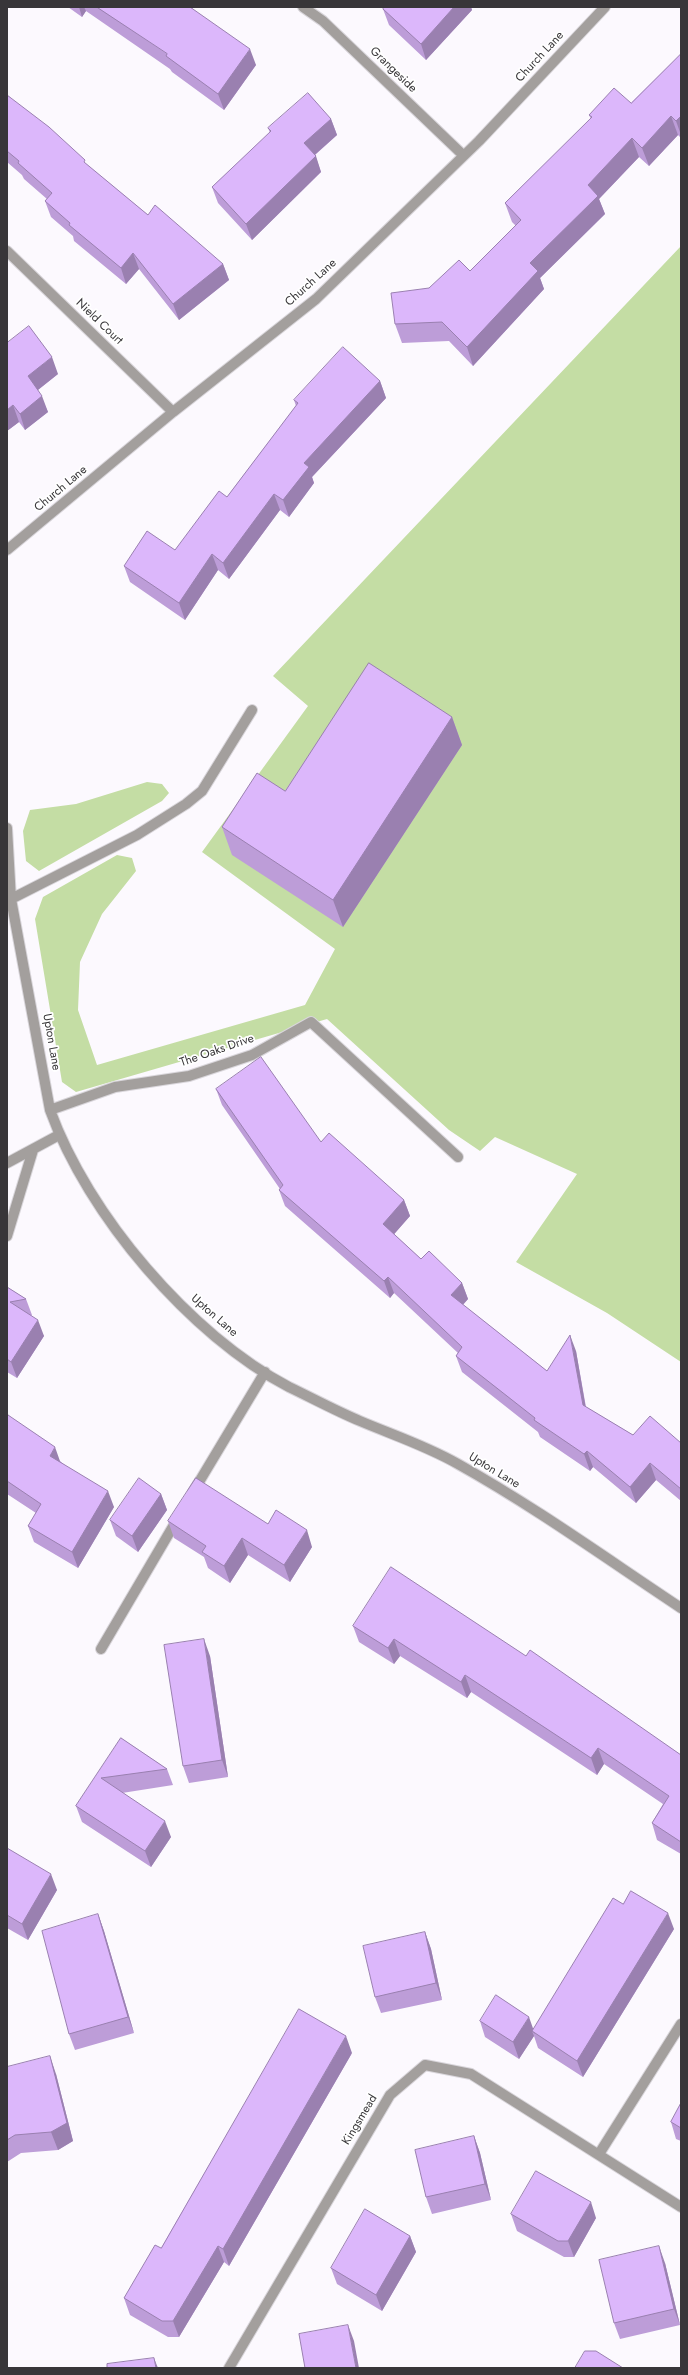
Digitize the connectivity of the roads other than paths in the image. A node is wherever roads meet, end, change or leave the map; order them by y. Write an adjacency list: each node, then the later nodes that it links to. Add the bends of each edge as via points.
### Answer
1 (303, 7): 3 (street, Grangeside, via 323,21)
2 (605, 7): 3 (street, Church Lane, via 479,141)
3 (462, 155): 5 (street, Church Lane, via 316,299)
4 (7, 251): 5 (street, Nield Court)
5 (173, 412): 6 (street, Church Lane)
6 (7, 550)
7 (252, 710): 9 (street, via 202,791 186,804 137,835)
8 (7, 828): 9 (street, Upton Lane)
9 (11, 899): 10 (street, Upton Lane)
10 (50, 1110): 11 (street, Upton Lane); 13 (street, The Oaks Drive, via 115,1087 189,1076 252,1055 311,1022)
11 (59, 1135): 12 (street); 16 (street, Upton Lane, via 90,1192 141,1262 186,1311 240,1356)
12 (33, 1150): 14 (street); 15 (street)
13 (458, 1157)
14 (7, 1163)
15 (7, 1236)
16 (265, 1372): 17 (street, Upton Lane, via 288,1386 359,1420 457,1463); 18 (street)
17 (681, 1608)
18 (101, 1649)
19 (681, 2024): 20 (street)
20 (599, 2154): 21 (street, Kingsmead); 22 (street, Kingsmead, via 471,2074 426,2065 390,2095)
21 (681, 2207)
22 (229, 2368)

